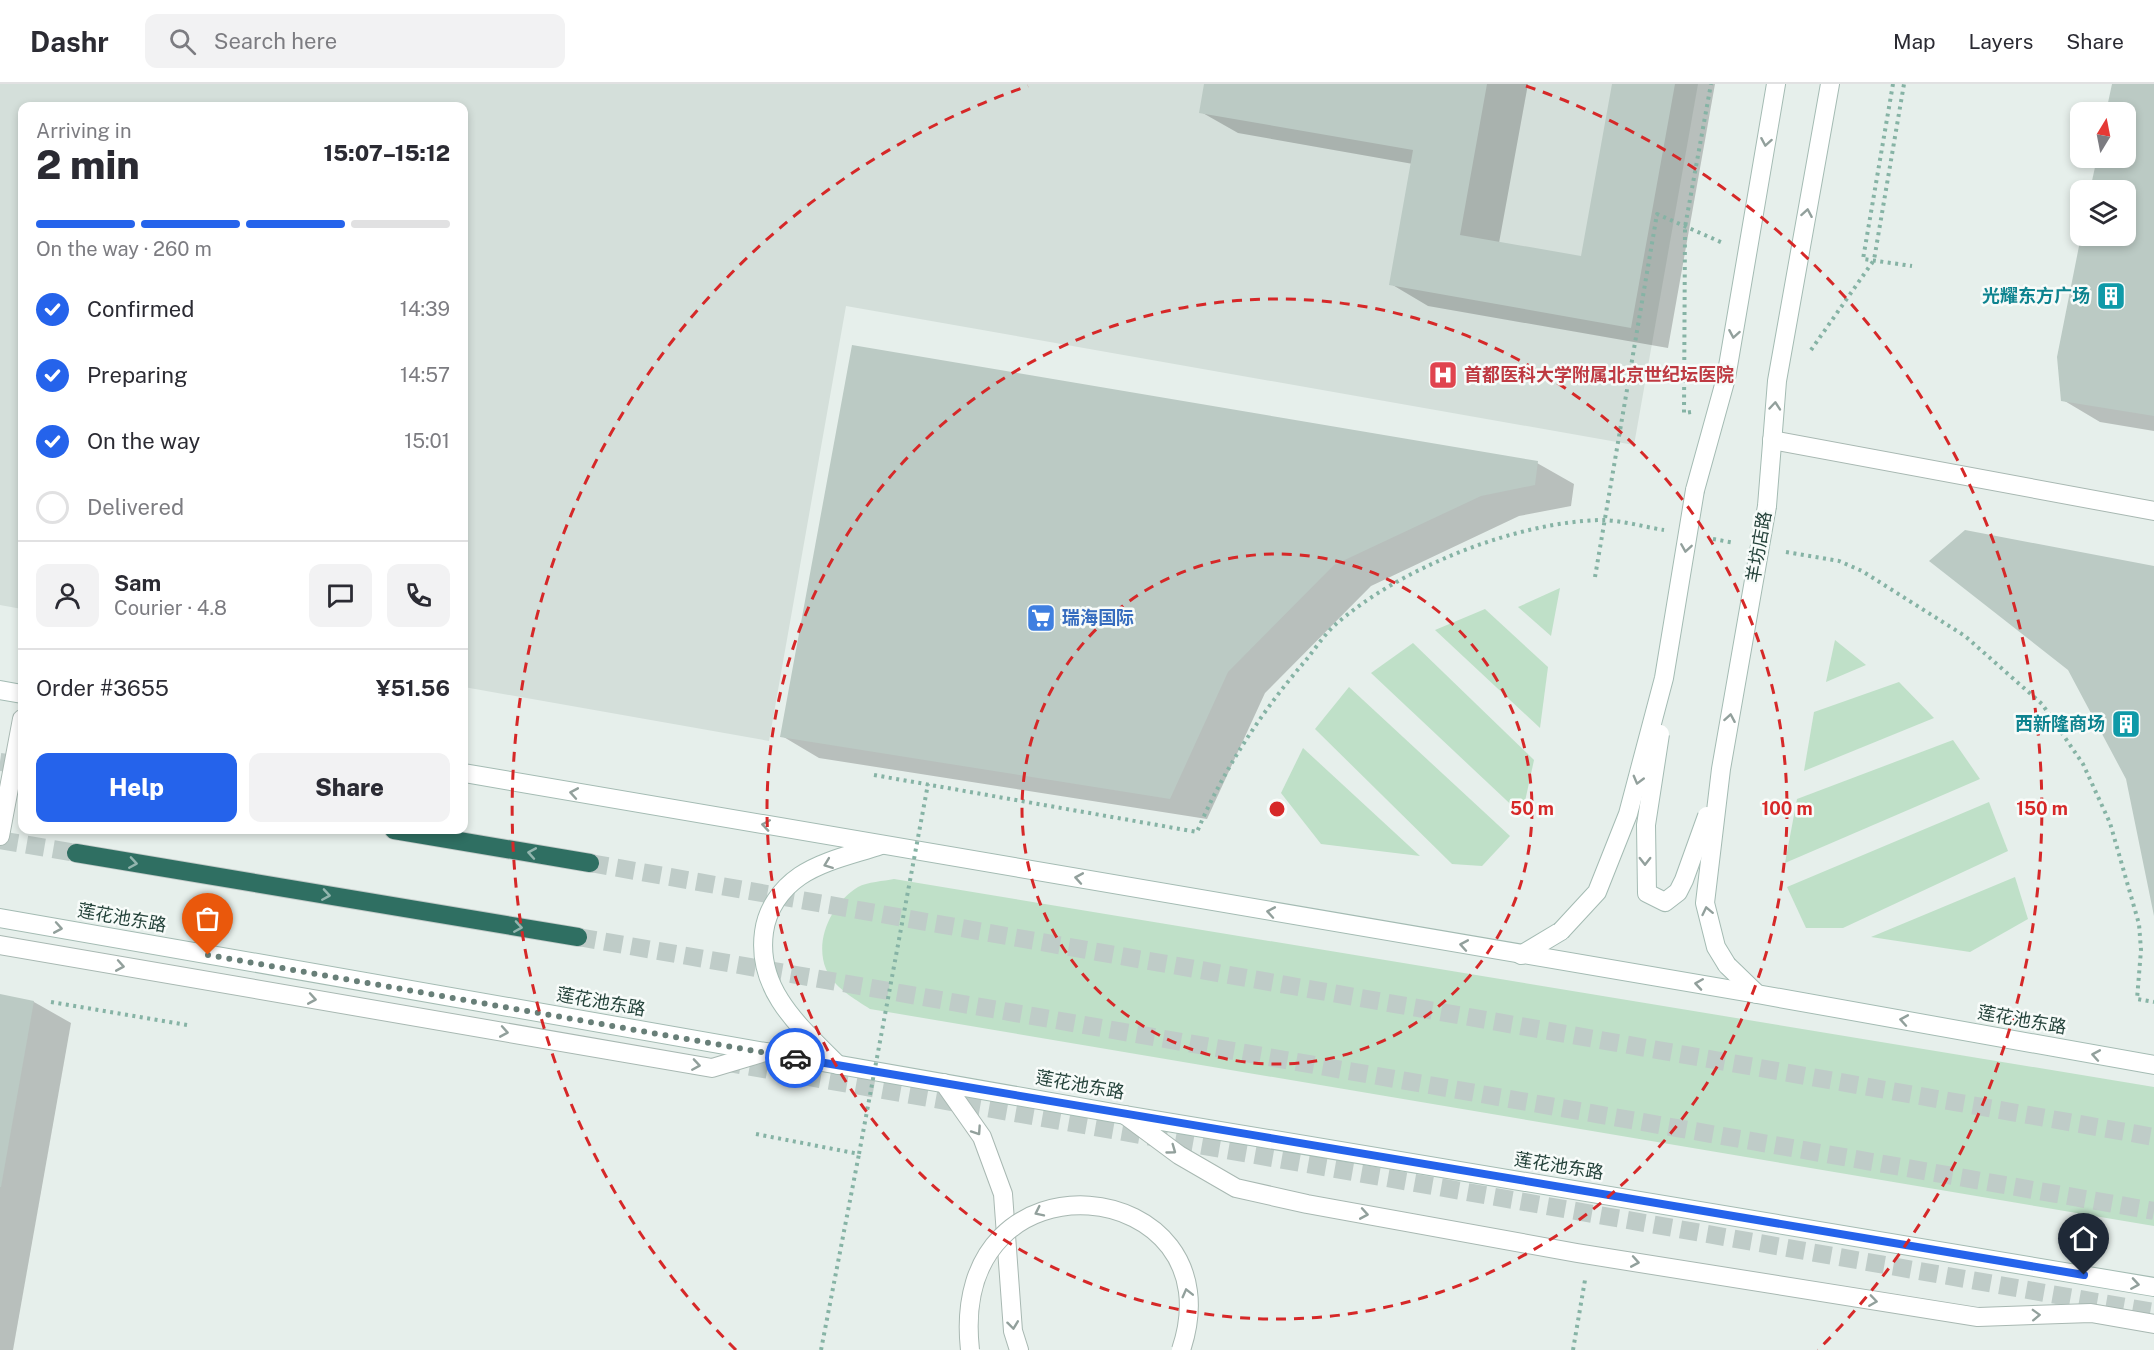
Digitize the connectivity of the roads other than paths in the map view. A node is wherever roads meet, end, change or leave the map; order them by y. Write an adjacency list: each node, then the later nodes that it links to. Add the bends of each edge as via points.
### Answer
1 (1776, 84): 5 (street, one-way to 5, bridge, via 1726,378 1695,490)
2 (1830, 84): 3 (street, 羊坊店路, one-way to 2, via 1778,381)
3 (1772, 440): 4 (street); 9 (street, 羊坊店路, one-way to 3, bridge, via 1767,506)
4 (2154, 511)
5 (1664, 678): 9 (street, one-way to 9, bridge, via 1646,825 1647,893 1665,902 1678,892 1699,842); 19 (street, one-way to 19, bridge, via 1628,814 1597,892 1561,930)
6 (0, 690): 7 (street)
7 (18, 693)
8 (18, 740): 12 (street)
9 (1721, 768): 20 (street, 羊坊店路, one-way to 9, bridge, via 1727,965 1716,947 1705,903)
10 (468, 774): 13 (street, 莲花池东路, one-way to 10)
11 (418, 834): 15 (highway, one-way to 11)
12 (0, 836)
13 (883, 844): 19 (street, 莲花池东路, one-way to 13); 22 (street, one-way to 22, via 801,875 784,889 766,918 762,950 769,982 789,1015)
14 (76, 853): 17 (highway, one-way to 17)
15 (590, 863)
16 (0, 918): 21 (street, 莲花池东路, one-way to 21)
17 (578, 937)
18 (0, 945): 21 (street, one-way to 21, via 712,1068)
19 (1521, 955): 20 (street, 莲花池东路, one-way to 19)
20 (1757, 994): 23 (street, 莲花池东路, one-way to 20)
21 (765, 1052): 22 (street, 莲花池东路)
22 (838, 1065): 24 (street, 莲花池东路)
23 (2154, 1065)
24 (944, 1083): 25 (street, 莲花池东路); 29 (street, one-way to 29, via 982,1137 999,1179 1013,1331)
25 (1125, 1115): 26 (street, 莲花池东路, one-way to 26); 27 (street, one-way to 27, via 1179,1155 1236,1188 1307,1204 1589,1255 1978,1317 2091,1313)
26 (2154, 1287)
27 (2154, 1324)
28 (970, 1350): 30 (street, one-way to 28, bridge, via 1190,1305 1179,1264 1167,1245 1130,1214 1092,1204 1047,1208 1024,1219 989,1252 978,1273 972,1300)
29 (1019, 1350)
30 (1181, 1350)

